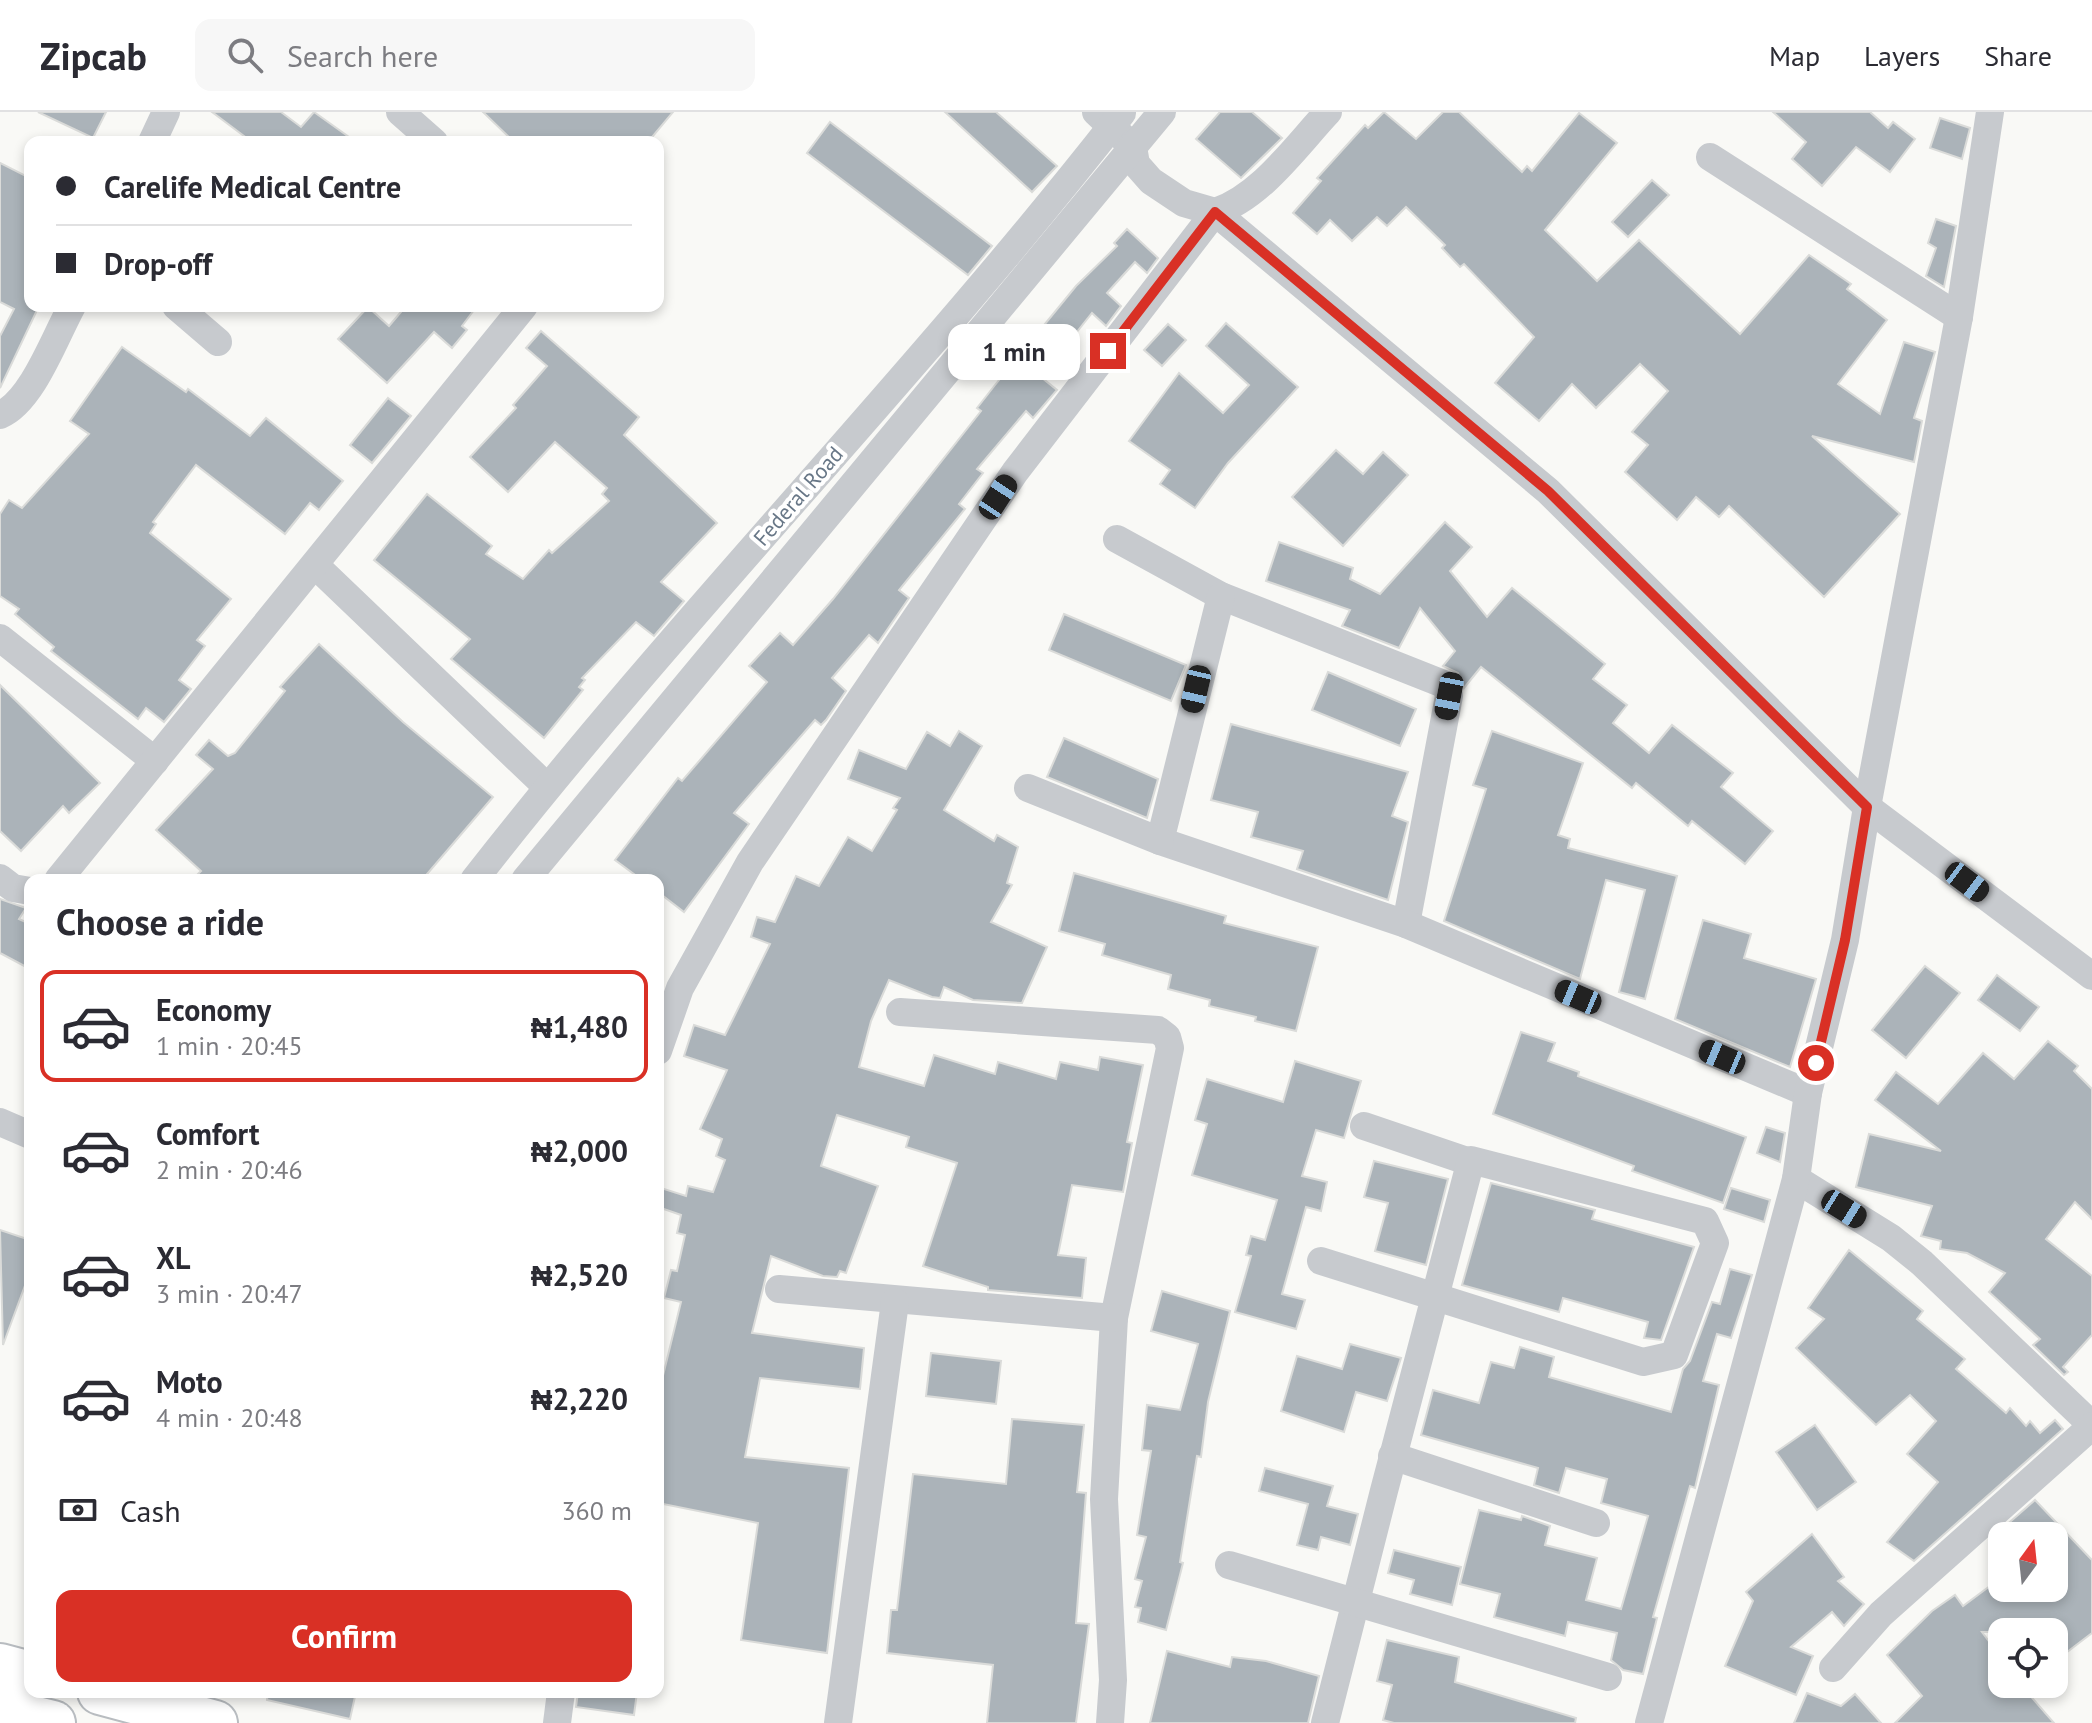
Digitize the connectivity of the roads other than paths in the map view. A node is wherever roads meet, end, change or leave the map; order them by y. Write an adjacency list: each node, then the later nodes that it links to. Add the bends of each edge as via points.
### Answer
1 (166, 112): 7 (street)
2 (400, 112): 8 (street)
3 (1162, 112): 9 (street, Federal Road)
4 (1328, 112): 11 (street, via 1251,192)
5 (1990, 112): 15 (street)
6 (1110, 117): 9 (street); 23 (street, Federal Road, via 873,411)
7 (155, 136)
8 (427, 136)
9 (1133, 147): 11 (street, via 1136,164 1151,181 1184,203); 29 (street, Federal Road)
10 (1710, 157): 15 (street)
11 (1215, 212): 25 (street, via 1548,491); 35 (street, via 1015,472 750,862 680,988)
12 (69, 312): 17 (street, via 25,394 11,411)
13 (183, 312): 16 (street)
14 (519, 312): 19 (street)
15 (1959, 317): 25 (street)
16 (218, 342)
17 (0, 415)
18 (1117, 539): 20 (street)
19 (315, 565): 22 (street); 23 (street)
20 (1221, 596): 26 (street); 32 (street, via 1446,685 1449,696)
21 (0, 638): 22 (street)
22 (155, 761): 27 (street)
23 (547, 787): 28 (street, Federal Road)
24 (1028, 788): 26 (street)
25 (1867, 807): 33 (street); 36 (street, via 1845,940)
26 (1160, 841): 32 (street)
27 (63, 874)
28 (479, 874)
29 (530, 874)
30 (0, 878): 31 (street)
31 (24, 890)
32 (1406, 924): 36 (street)
33 (2092, 976)
34 (900, 1012): 46 (street, via 1158,1030 1167,1037 1170,1048)
35 (664, 1034)
36 (1808, 1093): 41 (street)
37 (0, 1122): 39 (street)
38 (1364, 1126): 40 (street)
39 (24, 1132)
40 (1470, 1162): 44 (street); 44 (street, via 1705,1221 1715,1243 1674,1355 1655,1362)
41 (1796, 1179): 47 (street, via 1922,1263); 65 (street)
42 (1321, 1261): 44 (street)
43 (779, 1289): 45 (street)
44 (1435, 1297): 48 (street)
45 (895, 1302): 46 (street); 62 (street)
46 (1114, 1318): 63 (street, via 1104,1499 1113,1680)
47 (2092, 1426): 53 (street, via 1881,1614)
48 (1392, 1456): 49 (street); 51 (street)
49 (1596, 1523)
50 (1229, 1565): 51 (street)
51 (1355, 1602): 55 (street); 64 (street)
52 (0, 1666): 54 (main road)
53 (1833, 1668)
54 (24, 1672)
55 (1608, 1677)
56 (122, 1698): 60 (main road)
57 (560, 1698): 61 (street)
58 (0, 1710): 59 (main road)
59 (53, 1723)
60 (215, 1723)
61 (557, 1723)
62 (838, 1723)
63 (1110, 1723)
64 (1325, 1723)
65 (1649, 1723)

